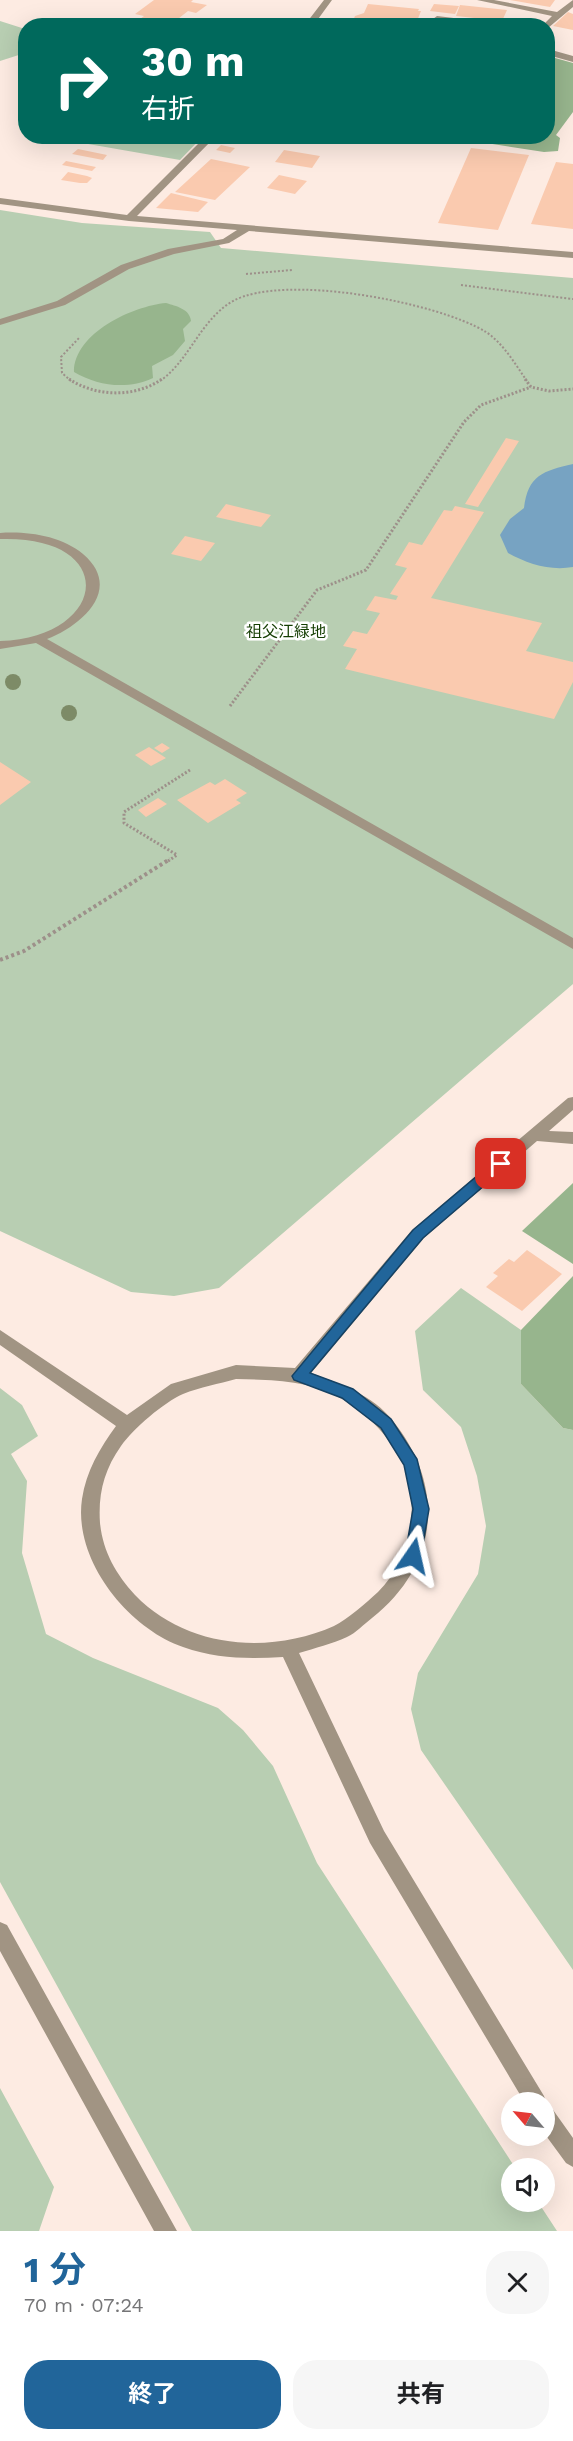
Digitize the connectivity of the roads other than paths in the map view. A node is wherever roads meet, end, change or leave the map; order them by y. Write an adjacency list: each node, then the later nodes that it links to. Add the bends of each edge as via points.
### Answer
1 (328, 0): 5 (street)
2 (481, 0): 4 (street)
3 (573, 3): 4 (street)
4 (558, 15): 6 (street)
5 (314, 18)
6 (555, 18)
7 (555, 54): 8 (street)
8 (573, 59)
9 (204, 144): 11 (street)
10 (0, 201): 11 (street)
11 (129, 218): 12 (street)
12 (249, 227): 13 (street); 14 (street, via 226,241 172,251 125,267 61,303)
13 (573, 255)
14 (0, 322)
15 (0, 536): 16 (street, via 33,537 60,545 81,558 92,574 93,593 84,611 65,627)
16 (38, 639): 17 (street); 18 (street)
17 (0, 645)
18 (573, 944)
19 (573, 1102): 20 (street)
20 (534, 1135): 21 (street); 23 (street, via 418,1234)
21 (573, 1138)
22 (0, 1336): 24 (street)
23 (299, 1376): 24 (street, via 236,1372 177,1389); 25 (street, via 348,1394 386,1424 412,1464 421,1509 413,1556 385,1597 342,1631)
24 (127, 1424): 25 (street, via 102,1459 90,1500 93,1542 112,1582 143,1615 186,1640 237,1651)
25 (288, 1649): 27 (street, via 377,1837)
26 (0, 1932): 30 (street)
27 (530, 2092)
28 (555, 2130): 29 (street)
29 (573, 2156)
30 (166, 2231)

